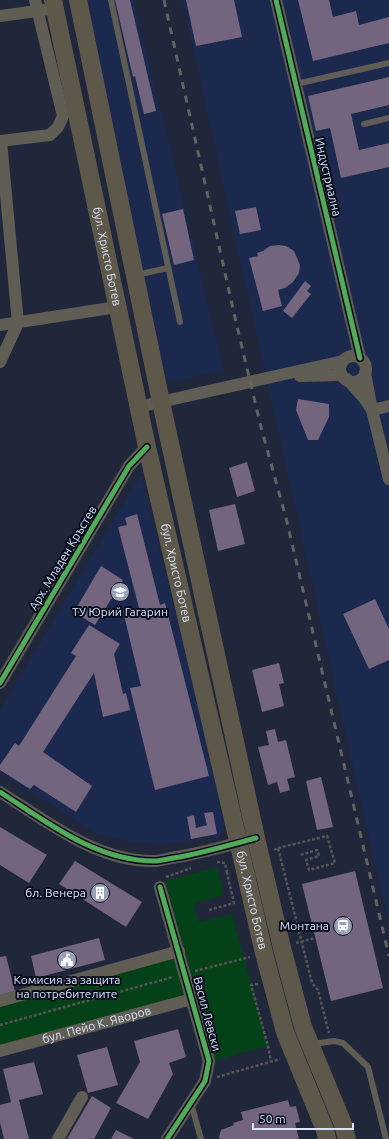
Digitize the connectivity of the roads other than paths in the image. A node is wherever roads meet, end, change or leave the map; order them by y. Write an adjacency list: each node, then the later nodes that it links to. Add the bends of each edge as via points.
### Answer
1 (78, 0): 13 (main road, бул. Христо Ботев)
2 (111, 0): 12 (lane)
3 (276, 0): 8 (street, Индустриална)
4 (54, 4): 5 (street); 15 (main road, бул. Христо Ботев)
5 (36, 5): 6 (street); 11 (street, via 63,116 58,127 50,135)
6 (0, 16)
7 (389, 63): 8 (lane)
8 (296, 84): 14 (street, Индустриална)
9 (389, 118): 10 (lane)
10 (364, 124)
11 (1, 141): 17 (street)
12 (168, 268): 13 (lane); 16 (lane)
13 (134, 275): 25 (main road, бул. Христо Ботев)
14 (349, 306): 19 (street, Индустриална); 20 (street, Индустриална, via 350,332)
15 (117, 308): 17 (street); 27 (main road, бул. Христо Ботев)
16 (180, 322)
17 (18, 323): 18 (street); 21 (street)
18 (0, 325)
19 (360, 358): 20 (street, via 354,356); 22 (street, via 365,365)
20 (345, 359): 23 (street); 24 (street, via 340,368)
21 (0, 362)
22 (365, 373): 24 (street, via 357,380 350,381); 28 (street)
23 (277, 376): 24 (street); 25 (street)
24 (345, 377): 28 (street)
25 (161, 402): 27 (street); 34 (main road, бул. Христо Ботев)
26 (389, 406): 28 (street)
27 (138, 407): 29 (main road, бул. Христо Ботев)
28 (372, 410): 30 (street)
29 (147, 447): 31 (street, Арх. Младен Кръстев, via 130,466); 33 (main road, бул. Христо Ботев)
30 (389, 479)
31 (0, 682)
32 (0, 792): 33 (street, via 67,834 113,855 136,860 157,861)
33 (238, 843): 34 (street); 46 (main road, бул. Христо Ботев, via 285,1032)
34 (258, 846): 39 (main road, бул. Христо Ботев, via 282,948)
35 (160, 887): 36 (street, Васил Левски)
36 (179, 951): 37 (street, Васил Левски); 38 (street)
37 (192, 999): 40 (street, бул. Пейо К. Яворов); 42 (street, Васил Левски, via 209,1061 205,1080)
38 (0, 1001)
39 (309, 1044): 47 (main road, бул. Христо Ботев); 48 (lane, via 334,1041 342,1043 368,1067)
40 (0, 1051)
41 (82, 1097): 43 (street)
42 (191, 1103): 44 (street, Васил Левски); 45 (lane)
43 (58, 1139)
44 (167, 1139)
45 (201, 1139)
46 (327, 1139)
47 (347, 1139)
48 (386, 1139)

